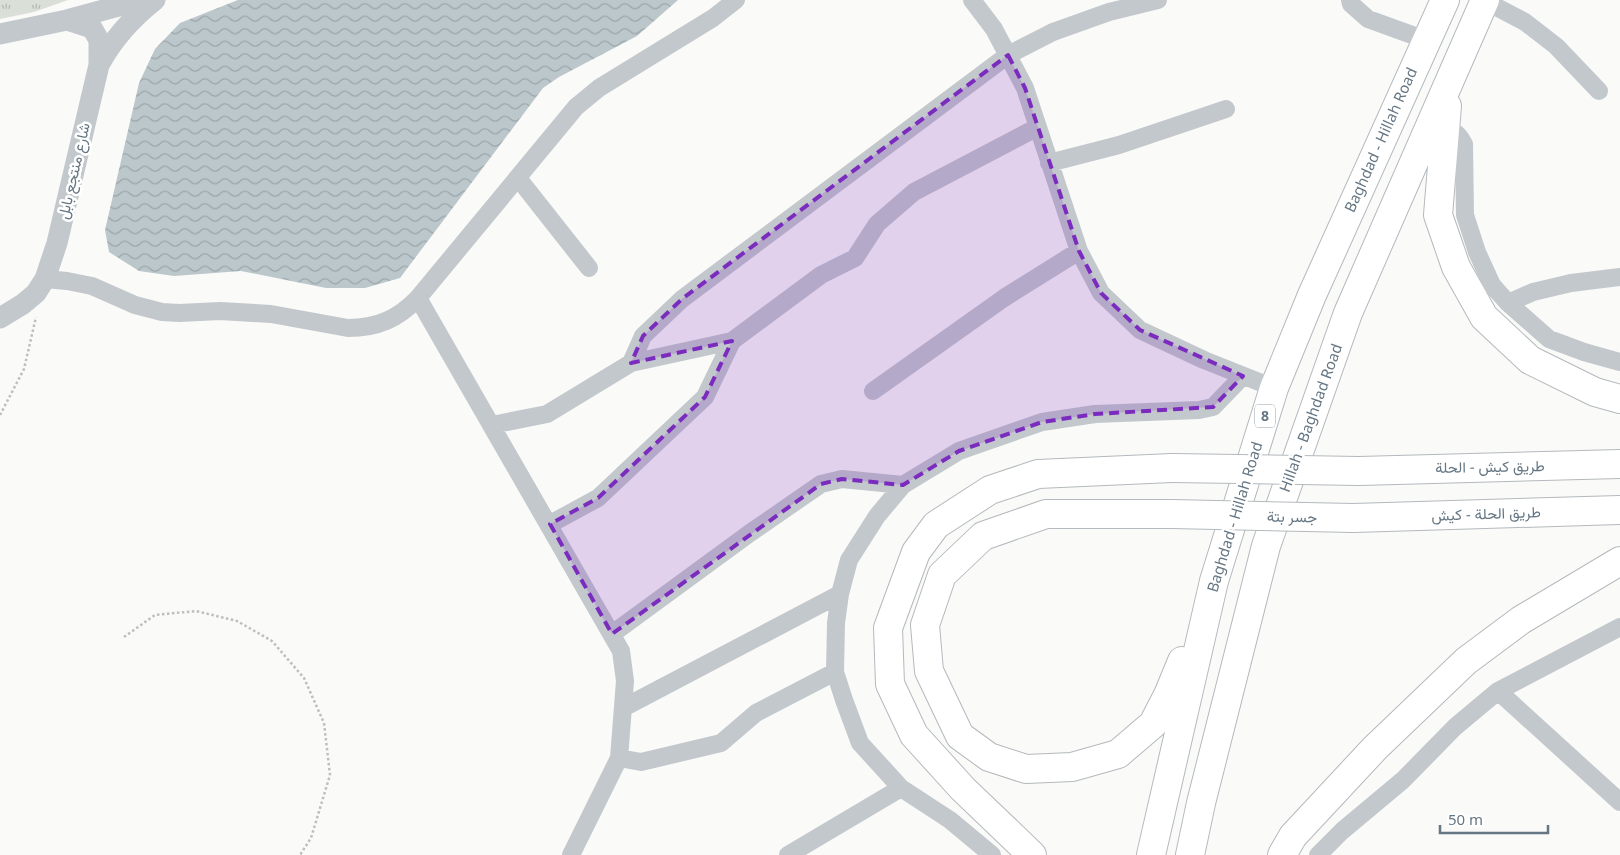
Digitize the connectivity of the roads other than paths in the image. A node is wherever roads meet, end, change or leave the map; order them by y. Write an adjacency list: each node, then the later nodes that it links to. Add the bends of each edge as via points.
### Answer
1 (140, 0): 9 (street, شارع منتجع بابل)
2 (155, 0): 14 (street, via 130,23)
3 (736, 0): 21 (street, via 719,15 586,98)
4 (972, 0): 12 (street)
5 (1158, 0): 12 (street, via 1109,12 1052,32)
6 (1350, 0): 11 (street, via 1368,19)
7 (1447, 0): 8 (highway, via 1468,12); 11 (highway, Baghdad - Hillah Road / 8)
8 (1484, 4): 13 (highway, Hillah - Baghdad Road); 16 (street, via 1525,22 1556,46)
9 (67, 20): 10 (street, شارع منتجع بابل); 14 (street, شارع منتجع بابل, via 92,28 99,40)
10 (0, 34)
11 (1425, 42): 13 (highway, via 1444,41); 33 (highway, Baghdad - Hillah Road / 8)
12 (1008, 54): 18 (street, via 1025,88); 31 (street, via 682,299 643,336)
13 (1460, 55): 15 (highway, Hillah - Baghdad Road)
14 (99, 65): 25 (street, شارع منتجع بابل, via 57,243)
15 (1449, 82): 19 (highway); 60 (highway, Hillah - Baghdad Road, via 1348,313 1266,546)
16 (1599, 91)
17 (1226, 108): 20 (street, via 1119,145)
18 (1038, 127): 20 (street); 29 (street, via 914,192 877,224 855,258 821,275)
19 (1444, 130): 27 (street, via 1459,135 1464,144 1465,215 1492,285); 35 (highway, via 1438,215 1456,267 1484,317 1530,360 1595,392)
20 (1049, 164): 22 (street)
21 (518, 178): 23 (street); 26 (street)
22 (1079, 251): 32 (street, via 1101,293 1140,330); 34 (street, via 1004,298)
23 (589, 268)
24 (1620, 277): 27 (street, via 1543,290)
25 (45, 279): 26 (street, via 92,286 134,305 162,312 271,314 348,328 385,322 398,316); 28 (street, شارع منتجع بابل, via 36,293)
26 (418, 298): 36 (street)
27 (1508, 303): 30 (street, via 1549,339)
28 (0, 318)
29 (732, 341): 31 (street); 41 (street, via 705,397 598,498)
30 (1620, 362)
31 (631, 363): 36 (street, via 547,414)
32 (1244, 376): 33 (street); 38 (street, via 1213,407 1096,414 1042,422 959,450)
33 (1274, 388): 43 (highway, Baghdad - Hillah Road / 8)
34 (873, 391)
35 (1620, 399)
36 (492, 425): 41 (street)
37 (1620, 464): 58 (highway, طريق كيش - الحلة, bridge, via 1359,471 1172,468 1038,474 990,490 936,525 916,552 888,628 890,684 914,735 963,789)
38 (903, 485): 44 (street, via 877,516 849,560); 46 (street, via 842,479 821,484)
39 (1620, 510): 40 (highway, طريق الحلة - كيش)
40 (1353, 518): 43 (highway, جسر بتة, bridge, via 1046,514 982,536 942,575 925,625 929,671 960,736 989,757 1026,769 1072,767 1118,754 1153,724 1168,696)
41 (550, 524): 46 (street)
42 (1620, 561): 61 (highway, via 1521,620 1466,661 1368,755 1293,836)
43 (1214, 581): 59 (highway, Baghdad - Hillah Road / 8)
44 (840, 594): 47 (street); 49 (street)
45 (1620, 627): 48 (street)
46 (612, 634): 49 (street, via 622,651)
47 (835, 672): 50 (street, via 756,713 721,743 641,762); 51 (street, via 860,742)
48 (1498, 691): 52 (street); 62 (street)
49 (623, 708): 50 (street)
50 (619, 758): 53 (street)
51 (901, 788): 56 (street); 57 (street, via 950,820)
52 (1620, 802)
53 (579, 836): 54 (street); 55 (street)
54 (571, 855)
55 (581, 855)
56 (788, 855)
57 (992, 855)
58 (1032, 855)
59 (1151, 855)
60 (1190, 855)
61 (1282, 855)
62 (1318, 855)

